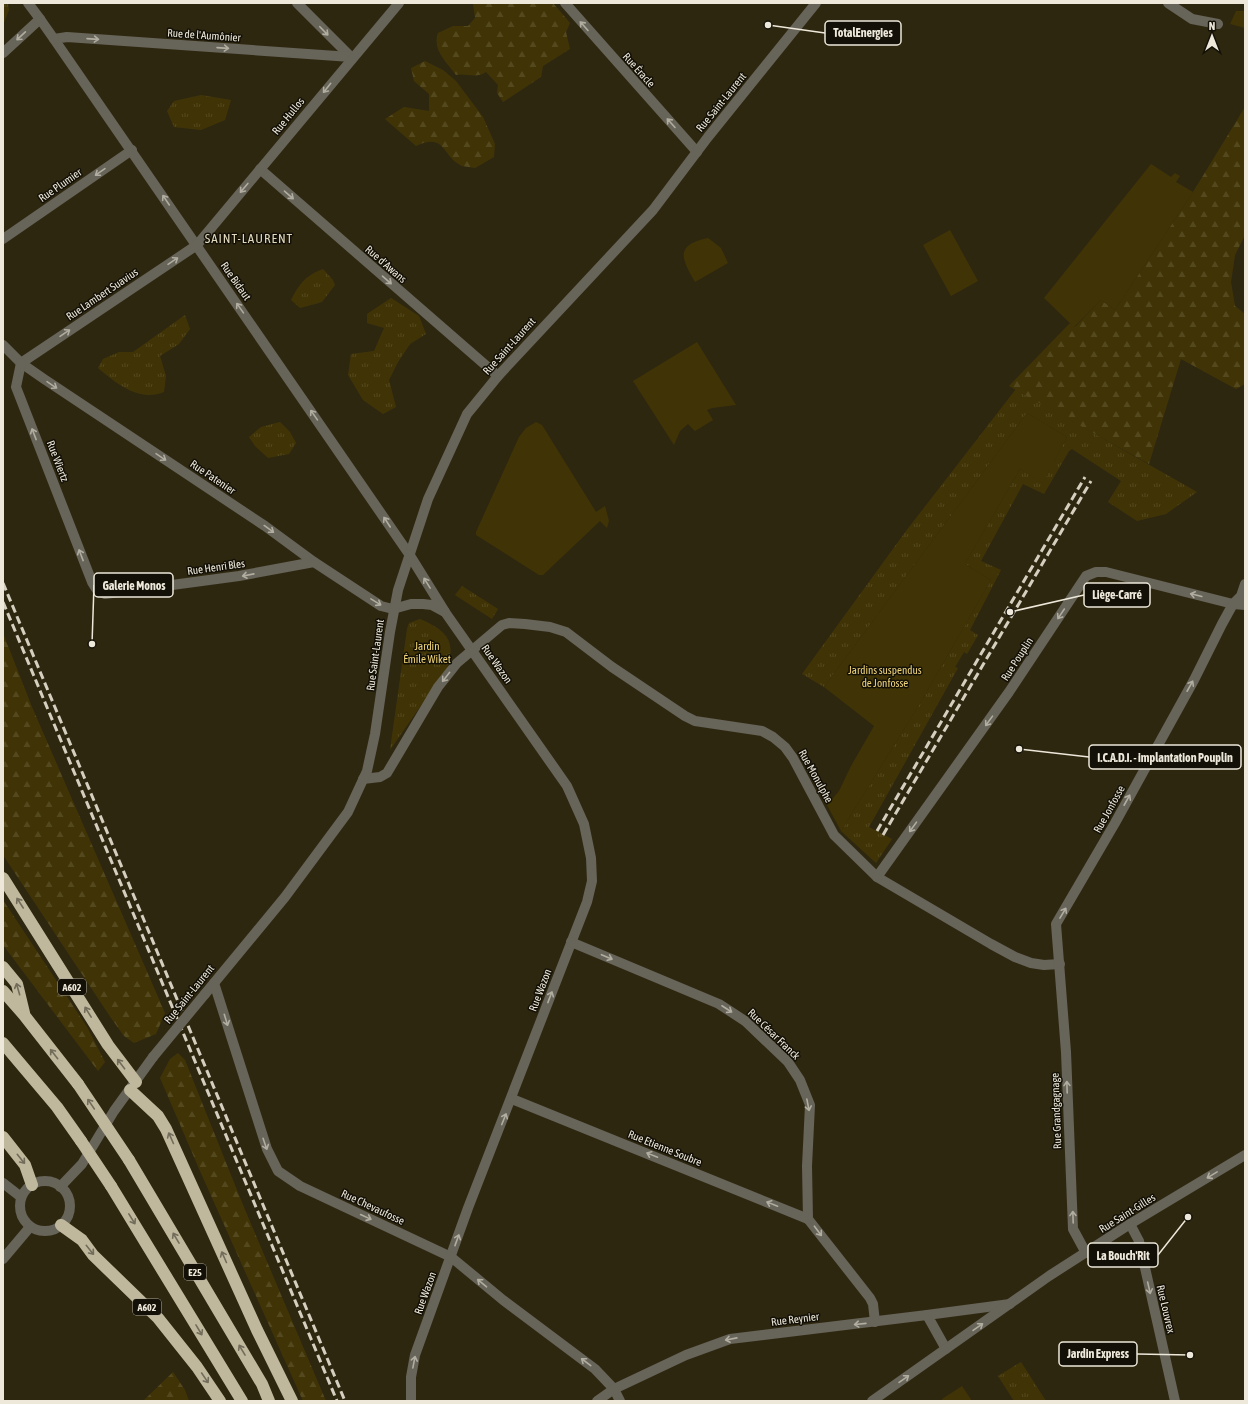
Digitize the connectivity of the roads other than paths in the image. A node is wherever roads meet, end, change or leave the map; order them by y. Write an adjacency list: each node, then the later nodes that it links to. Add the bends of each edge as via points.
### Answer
1 (28, 3): 7 (street, Rue Bidaut)
2 (297, 3): 11 (street, one-way to 11)
3 (398, 3): 11 (street, Rue Hullos)
4 (565, 3): 13 (street, Rue Éracle, one-way to 4)
5 (816, 3): 13 (street, Rue Saint-Laurent)
6 (1168, 3): 8 (street, via 1192,19)
7 (40, 19): 9 (street, Rue Bidaut); 10 (street, one-way to 10)
8 (1218, 24)
9 (54, 39): 11 (street, Rue de l'Aumônier, one-way to 11, via 67,37); 12 (street, Rue Bidaut)
10 (3, 53)
11 (351, 57): 14 (street, Rue Hullos, one-way to 14)
12 (132, 150): 15 (street, Rue Plumier, one-way to 15); 16 (street, Rue Bidaut, one-way to 12)
13 (697, 152): 19 (street, Rue Saint-Laurent, via 653,210)
14 (260, 169): 16 (street, Rue Hullos, one-way to 16); 19 (street, Rue d'Awans, one-way to 19)
15 (3, 239)
16 (196, 245): 18 (street, Rue Lambert Suavius, one-way to 16); 20 (street, Rue Bidaut, one-way to 16)
17 (3, 345): 18 (street)
18 (20, 362): 21 (street, Rue Patenier, one-way to 21); 23 (street, Rue Wiertz, one-way to 18, via 16,387)
19 (498, 376): 20 (street, Rue Saint-Laurent, via 467,414 428,499)
20 (409, 554): 26 (street, Rue Saint-Laurent); 27 (street, Rue Wazon, one-way to 20)
21 (314, 562): 23 (street, Rue Henri Bles, one-way to 23, via 239,576 105,594); 26 (street, Rue Patenier, one-way to 26, via 381,606)
22 (1245, 584): 24 (street, Rue Jonfosse, via 1241,596)
23 (97, 590)
24 (1233, 604): 25 (street, Rue Pouplin); 30 (street, Rue Pouplin, one-way to 30, via 1106,572 1086,576 1009,692); 33 (street, Rue Jonfosse, one-way to 24, via 1056,924 1095,858)
25 (1245, 605)
26 (393, 609): 27 (street, via 422,604 432,605); 29 (street, Rue Saint-Laurent, via 376,734)
27 (445, 612): 28 (street, Rue Wazon)
28 (472, 649): 29 (street, one-way to 29, via 438,687 387,773 380,777); 30 (street, Rue Monulphe, via 502,625 509,623 550,627 566,632 612,667 695,721 762,731 773,737 793,758 834,835); 32 (street, Rue Wazon, via 567,786 584,824 591,858 592,881 587,902)
29 (363, 779): 35 (street, Rue Saint-Laurent, via 348,812 285,896)
30 (877, 877): 33 (street, Rue Monulphe, via 1015,957 1031,963)
31 (3, 878): 39 (highway, A602, one-way to 31)
32 (571, 942): 40 (street, Rue Wazon, one-way to 32); 47 (street, Rue César Franck, one-way to 47, via 719,1004 745,1020 788,1062 800,1080 810,1105)
33 (1060, 964): 51 (street, Rue Grandgagnage, one-way to 33, via 1073,1229)
34 (3, 967): 37 (highway, one-way to 34, via 17,984)
35 (214, 983): 39 (street, Rue Saint-Laurent, bridge, via 153,1057); 52 (street, Rue Chevaufosse, one-way to 52, via 266,1149 278,1171 300,1186)
36 (3, 991): 37 (highway, E25)
37 (24, 1015): 58 (highway, E25, one-way to 37, bridge, via 129,1160 78,1084)
38 (3, 1043): 61 (highway, E25, one-way to 61, bridge, via 57,1107 111,1186)
39 (133, 1086): 45 (street, Rue Saint-Laurent, via 82,1164); 64 (highway, A602, one-way to 39, via 257,1330 166,1128)
40 (512, 1099): 47 (street, Rue Etienne Soubre, one-way to 40); 52 (street, Rue Wazon, one-way to 40)
41 (3, 1137): 44 (highway, one-way to 44, via 26,1165)
42 (1245, 1155): 48 (street, Rue Saint-Gilles, one-way to 48)
43 (3, 1183): 46 (street)
44 (32, 1185): 45 (street, via 46,1181); 46 (street)
45 (60, 1187): 49 (street, via 70,1206 69,1213)
46 (21, 1197): 50 (street, via 20,1210)
47 (808, 1218): 56 (street, one-way to 56, via 870,1298)
48 (1130, 1224): 51 (street, Rue Saint-Gilles); 69 (street, Rue Louvrex, one-way to 69, via 1139,1241)
49 (61, 1225): 50 (street, via 44,1231); 60 (highway, A602, one-way to 60, via 82,1240 93,1255 158,1318)
50 (30, 1226): 53 (street)
51 (1086, 1253): 54 (street, Rue Saint-Gilles)
52 (451, 1257): 59 (street, Rue Chevaufosse, one-way to 52, via 595,1369 503,1300); 65 (street, Rue Wazon, one-way to 52, via 411,1377 415,1355)
53 (3, 1259)
54 (1010, 1304): 55 (street, Rue Reynier); 57 (street, Rue Saint-Gilles, one-way to 54)
55 (927, 1315): 56 (street, Rue Reynier); 57 (street)
56 (875, 1322): 59 (street, Rue Reynier, one-way to 59, via 730,1339 686,1355)
57 (946, 1349): 68 (street, Rue Saint-Gilles, one-way to 57)
58 (262, 1384): 62 (highway, E25); 63 (highway)
59 (614, 1389): 66 (street, Rue Reynier); 67 (street, Rue Chevaufosse)
60 (220, 1401)
61 (242, 1401)
62 (270, 1401)
63 (279, 1401)
64 (292, 1401)
65 (411, 1401)
66 (597, 1401)
67 (620, 1401)
68 (872, 1401)
69 (1175, 1401)

